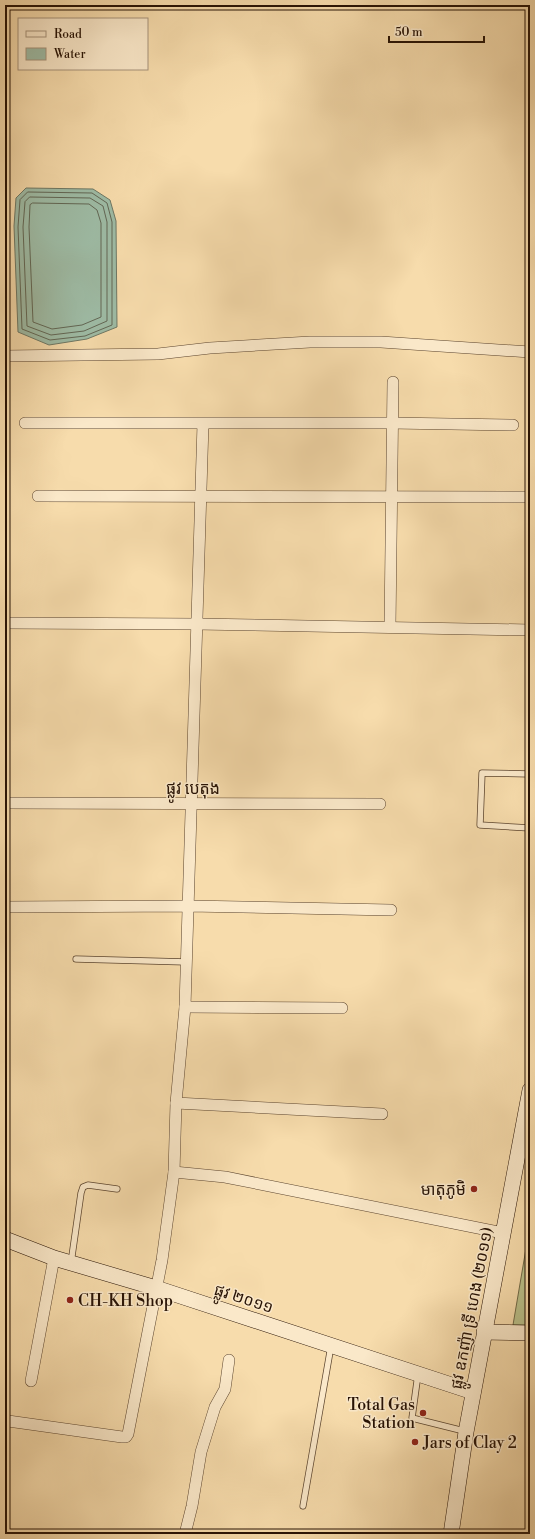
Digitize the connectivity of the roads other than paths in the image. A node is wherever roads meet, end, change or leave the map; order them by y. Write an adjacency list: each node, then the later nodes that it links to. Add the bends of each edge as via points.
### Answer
1 (530, 352): 2 (street, via 381,342 318,342 210,348 158,354)
2 (5, 356)
3 (393, 382): 5 (street)
4 (24, 423): 6 (street)
5 (392, 423): 6 (street); 7 (street); 10 (street)
6 (203, 424): 8 (street)
7 (513, 425)
8 (200, 495): 9 (street); 10 (street); 13 (street)
9 (38, 496)
10 (391, 497): 11 (street); 14 (street)
11 (530, 497)
12 (5, 623): 13 (street)
13 (197, 624): 14 (street); 18 (street)
14 (390, 627): 15 (street)
15 (530, 630)
16 (530, 774): 20 (lane, via 482,773 480,825)
17 (5, 803): 18 (street, ផ្លូវ បេតុង)
18 (192, 804): 19 (street, ផ្លូវ បេតុង); 21 (street)
19 (380, 804)
20 (530, 828)
21 (189, 906): 22 (street); 23 (street); 25 (street)
22 (5, 907)
23 (391, 910)
24 (76, 959): 25 (lane)
25 (187, 962): 26 (street)
26 (185, 1007): 27 (street); 29 (street)
27 (342, 1008)
28 (530, 1090): 33 (main road, ផ្លូវ ឧកញ៉ា ទ្រី ហេង (២០១១))
29 (176, 1103): 30 (street); 31 (street)
30 (382, 1114)
31 (174, 1172): 33 (street, via 225,1177); 37 (street)
32 (117, 1189): 36 (lane, via 88,1185 83,1187)
33 (503, 1233): 38 (main road, ផ្លូវ ឧកញ៉ា ទ្រី ហេង (២០១១))
34 (5, 1239): 35 (main road, ផ្លូវ ២០១១)
35 (54, 1258): 36 (main road, ផ្លូវ ២០១១); 43 (street)
36 (72, 1263): 37 (main road, ផ្លូវ ២០១១)
37 (156, 1288): 40 (main road, ផ្លូវ ២០១១); 45 (street, via 127,1436)
38 (484, 1332): 39 (main road); 44 (main road, ផ្លូវ ឧកញ៉ា ទ្រី ហេង (២០១១))
39 (530, 1332)
40 (331, 1345): 42 (main road, ផ្លូវ ២០១១); 47 (lane)
41 (229, 1360): 48 (street, via 225,1390 215,1407 201,1452)
42 (418, 1374): 44 (main road, ផ្លូវ ២០១១); 46 (lane, via 412,1418)
43 (31, 1381)
44 (473, 1392): 46 (main road, ផ្លូវ ឧកញ៉ា ទ្រី ហេង (២០១១))
45 (8, 1421)
46 (466, 1432): 49 (main road, ផ្លូវ ឧកញ៉ា ទ្រី ហេង (២០១១))
47 (303, 1506)
48 (185, 1534)
49 (451, 1534)

